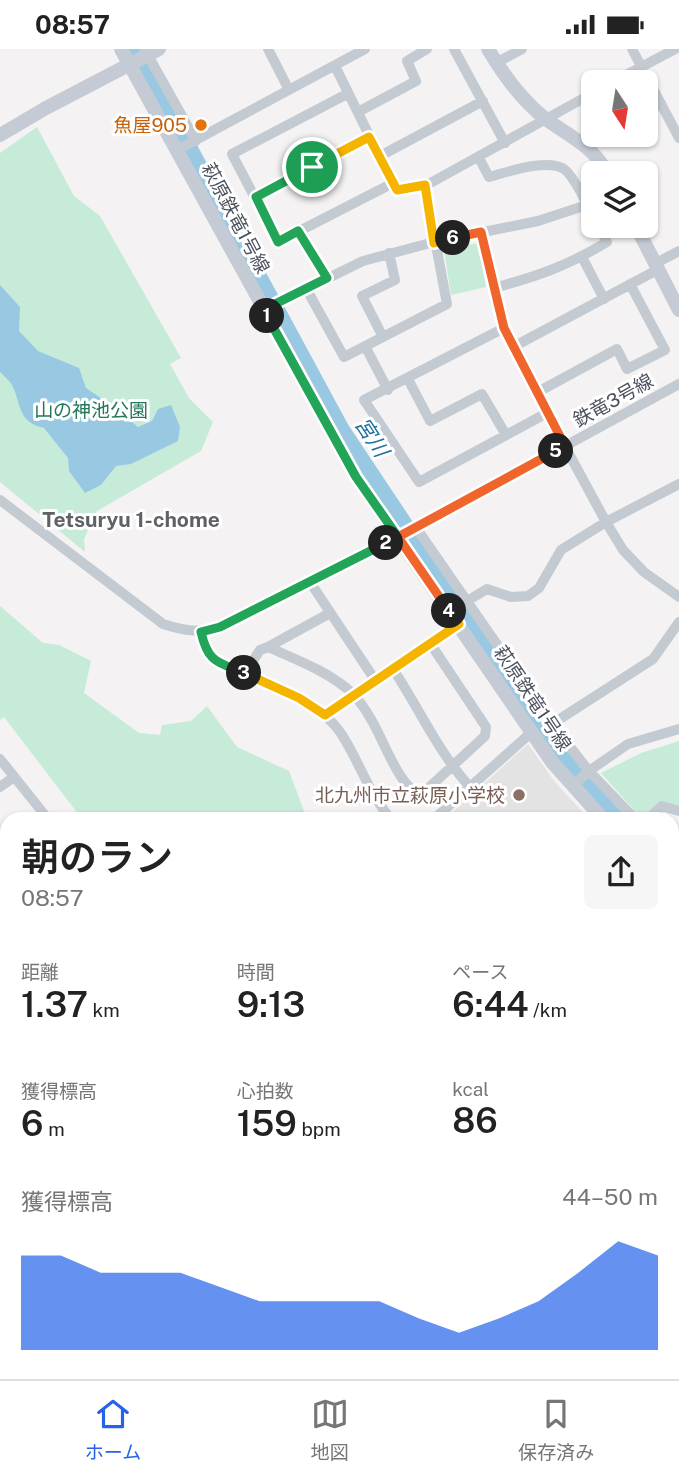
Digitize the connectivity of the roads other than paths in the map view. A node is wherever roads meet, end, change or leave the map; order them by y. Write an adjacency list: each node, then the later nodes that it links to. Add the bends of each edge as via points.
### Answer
1 (121, 49): 12 (street, 萩原鉄竜1号線)
2 (268, 49): 16 (street)
3 (365, 49): 13 (street)
4 (428, 49): 22 (street, via 407,61 416,82)
5 (454, 49): 19 (street)
6 (488, 49): 11 (street)
7 (522, 49): 11 (street)
8 (632, 49): 14 (street)
9 (675, 49): 14 (street)
10 (150, 51): 12 (street); 29 (street)
11 (496, 63): 23 (street, via 514,90)
12 (130, 64): 24 (street); 29 (street, 萩原鉄竜1号線)
13 (335, 66): 16 (street); 17 (street)
14 (642, 67): 15 (street); 20 (street)
15 (636, 70)
16 (289, 90): 29 (street)
17 (347, 94): 22 (street); 37 (street, via 232,154)
18 (581, 100): 23 (street)
19 (482, 101): 28 (street); 31 (street)
20 (661, 103): 21 (street); 26 (street)
21 (658, 105)
22 (358, 112): 25 (street)
23 (546, 119): 27 (street); 28 (street)
24 (0, 135)
25 (369, 137): 31 (street); 37 (street)
26 (679, 138)
27 (581, 142)
28 (505, 143): 32 (street)
29 (186, 145): 53 (street, 萩原鉄竜1号線)
30 (587, 147): 33 (street)
31 (380, 156): 34 (street)
32 (479, 157): 35 (street); 36 (street, via 489,177 556,165 567,171)
33 (601, 161)
34 (393, 183): 35 (street, via 397,190); 39 (street)
35 (425, 185): 43 (street)
36 (581, 192)
37 (256, 197): 39 (street, via 278,242)
38 (581, 211): 40 (street)
39 (298, 231): 48 (street)
40 (481, 232): 43 (street); 50 (street)
41 (605, 238): 46 (street, via 607,242)
42 (642, 238): 47 (street)
43 (434, 243): 45 (street); 56 (street, via 447,304)
44 (679, 251): 47 (street)
45 (389, 253): 48 (street); 56 (street, via 395,280 362,296)
46 (582, 257): 50 (street, via 544,275); 52 (street)
47 (657, 266): 49 (street); 54 (street)
48 (327, 278): 51 (street)
49 (631, 284): 52 (street); 62 (street, via 665,350 627,369 617,349)
50 (494, 288): 55 (street)
51 (307, 290): 53 (street); 57 (street, via 344,358)
52 (604, 299): 58 (street)
53 (265, 309): 70 (street, 萩原鉄竜1号線, via 356,477)
54 (679, 310)
55 (504, 328): 58 (street); 59 (street)
56 (383, 337): 57 (street)
57 (365, 346): 61 (street)
58 (513, 347): 62 (street)
59 (408, 379): 61 (street); 64 (street, via 430,421 482,394)
60 (679, 384): 65 (street, 鉄竜3号線)
61 (388, 390): 64 (street, via 365,400 419,482)
62 (536, 393): 63 (street)
63 (547, 413): 64 (street); 65 (street)
64 (506, 435)
65 (565, 446): 68 (street); 69 (street, 鉄竜3号線)
66 (679, 484): 68 (street)
67 (0, 500): 79 (street, via 163,624)
68 (606, 522): 73 (street, via 643,572); 75 (street, via 561,550 539,588 528,596 511,597 487,589)
69 (415, 526): 70 (street, 鉄竜3号線); 75 (street)
70 (398, 537): 71 (street, 鉄竜3号線); 78 (street, 萩原鉄竜1号線)
71 (310, 582): 76 (street); 79 (street, 鉄竜3号線)
72 (679, 584): 73 (street)
73 (669, 590): 74 (street)
74 (679, 597)
75 (467, 601): 87 (street)
76 (330, 613): 81 (street); 84 (street)
77 (679, 622): 87 (street, via 653,659)
78 (459, 624): 80 (street); 89 (street, 萩原鉄竜1号線)
79 (201, 632): 83 (street, via 205,649 214,660)
80 (430, 643): 82 (street); 91 (street, via 486,727 485,736)
81 (268, 647): 83 (street, via 260,650); 85 (street, via 311,666)
82 (393, 669): 84 (street); 91 (street)
83 (245, 673): 86 (street)
84 (375, 680): 85 (street)
85 (354, 695): 86 (street); 91 (street, via 415,794 422,795)
86 (325, 715): 98 (street, via 341,733)
87 (552, 724): 93 (street)
88 (679, 729): 93 (street, via 628,744)
89 (533, 731): 93 (street, 萩原鉄竜1号線, via 552,762); 95 (street)
90 (0, 759): 92 (street)
91 (452, 767): 95 (street)
92 (14, 777): 94 (street); 97 (street)
93 (581, 779): 100 (street, 萩原鉄竜1号線); 101 (street)
94 (0, 787)
95 (470, 787): 99 (street)
96 (679, 811): 102 (street, via 662,806)
97 (42, 812)
98 (385, 812)
99 (442, 812)
100 (599, 812)
101 (626, 812)
102 (656, 812)

